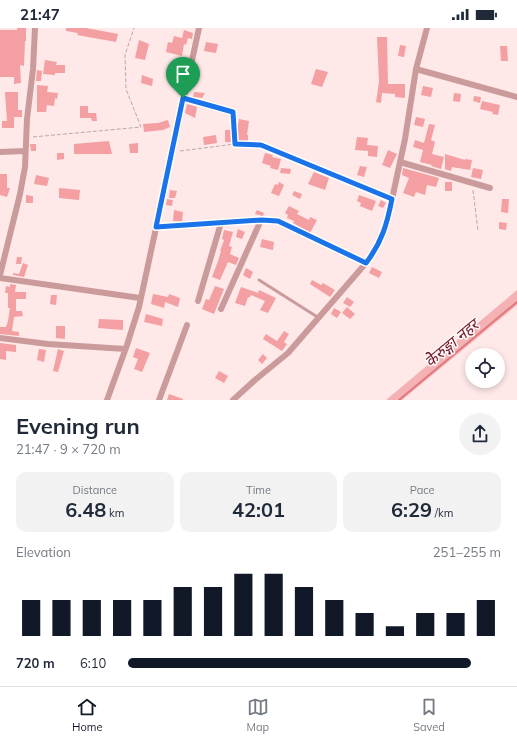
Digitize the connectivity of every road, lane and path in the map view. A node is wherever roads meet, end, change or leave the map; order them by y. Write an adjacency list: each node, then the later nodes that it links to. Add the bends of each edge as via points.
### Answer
1 (35, 28): 8 (street)
2 (134, 28): 8 (path, via 124,55 126,89 141,127)
3 (199, 28): 7 (street)
4 (427, 28): 5 (street)
5 (416, 69): 6 (street); 13 (street)
6 (517, 97)
7 (183, 98): 9 (path, via 233,112); 12 (street)
8 (26, 138): 10 (street)
9 (235, 144): 12 (path); 16 (path, via 261,145)
10 (25, 151): 11 (street); 21 (street, via 20,194)
11 (0, 152)
12 (171, 152): 19 (street)
13 (400, 162): 14 (street); 16 (street)
14 (472, 183): 15 (street); 20 (path)
15 (490, 188)
16 (392, 199): 22 (street, via 381,240)
17 (261, 220): 18 (path); 22 (path, via 278,221); 28 (street)
18 (221, 223): 19 (path); 27 (street)
19 (156, 227): 26 (street)
20 (478, 231)
21 (3, 248): 23 (street)
22 (366, 263): 29 (street)
23 (0, 275)
24 (0, 278): 26 (street)
25 (259, 280): 29 (lane)
26 (140, 298): 32 (street)
27 (198, 301)
28 (220, 309)
29 (319, 318): 35 (street, via 288,353)
30 (186, 325): 34 (street)
31 (0, 338): 32 (street)
32 (125, 350): 33 (street)
33 (107, 400)
34 (159, 400)
35 (233, 400)

